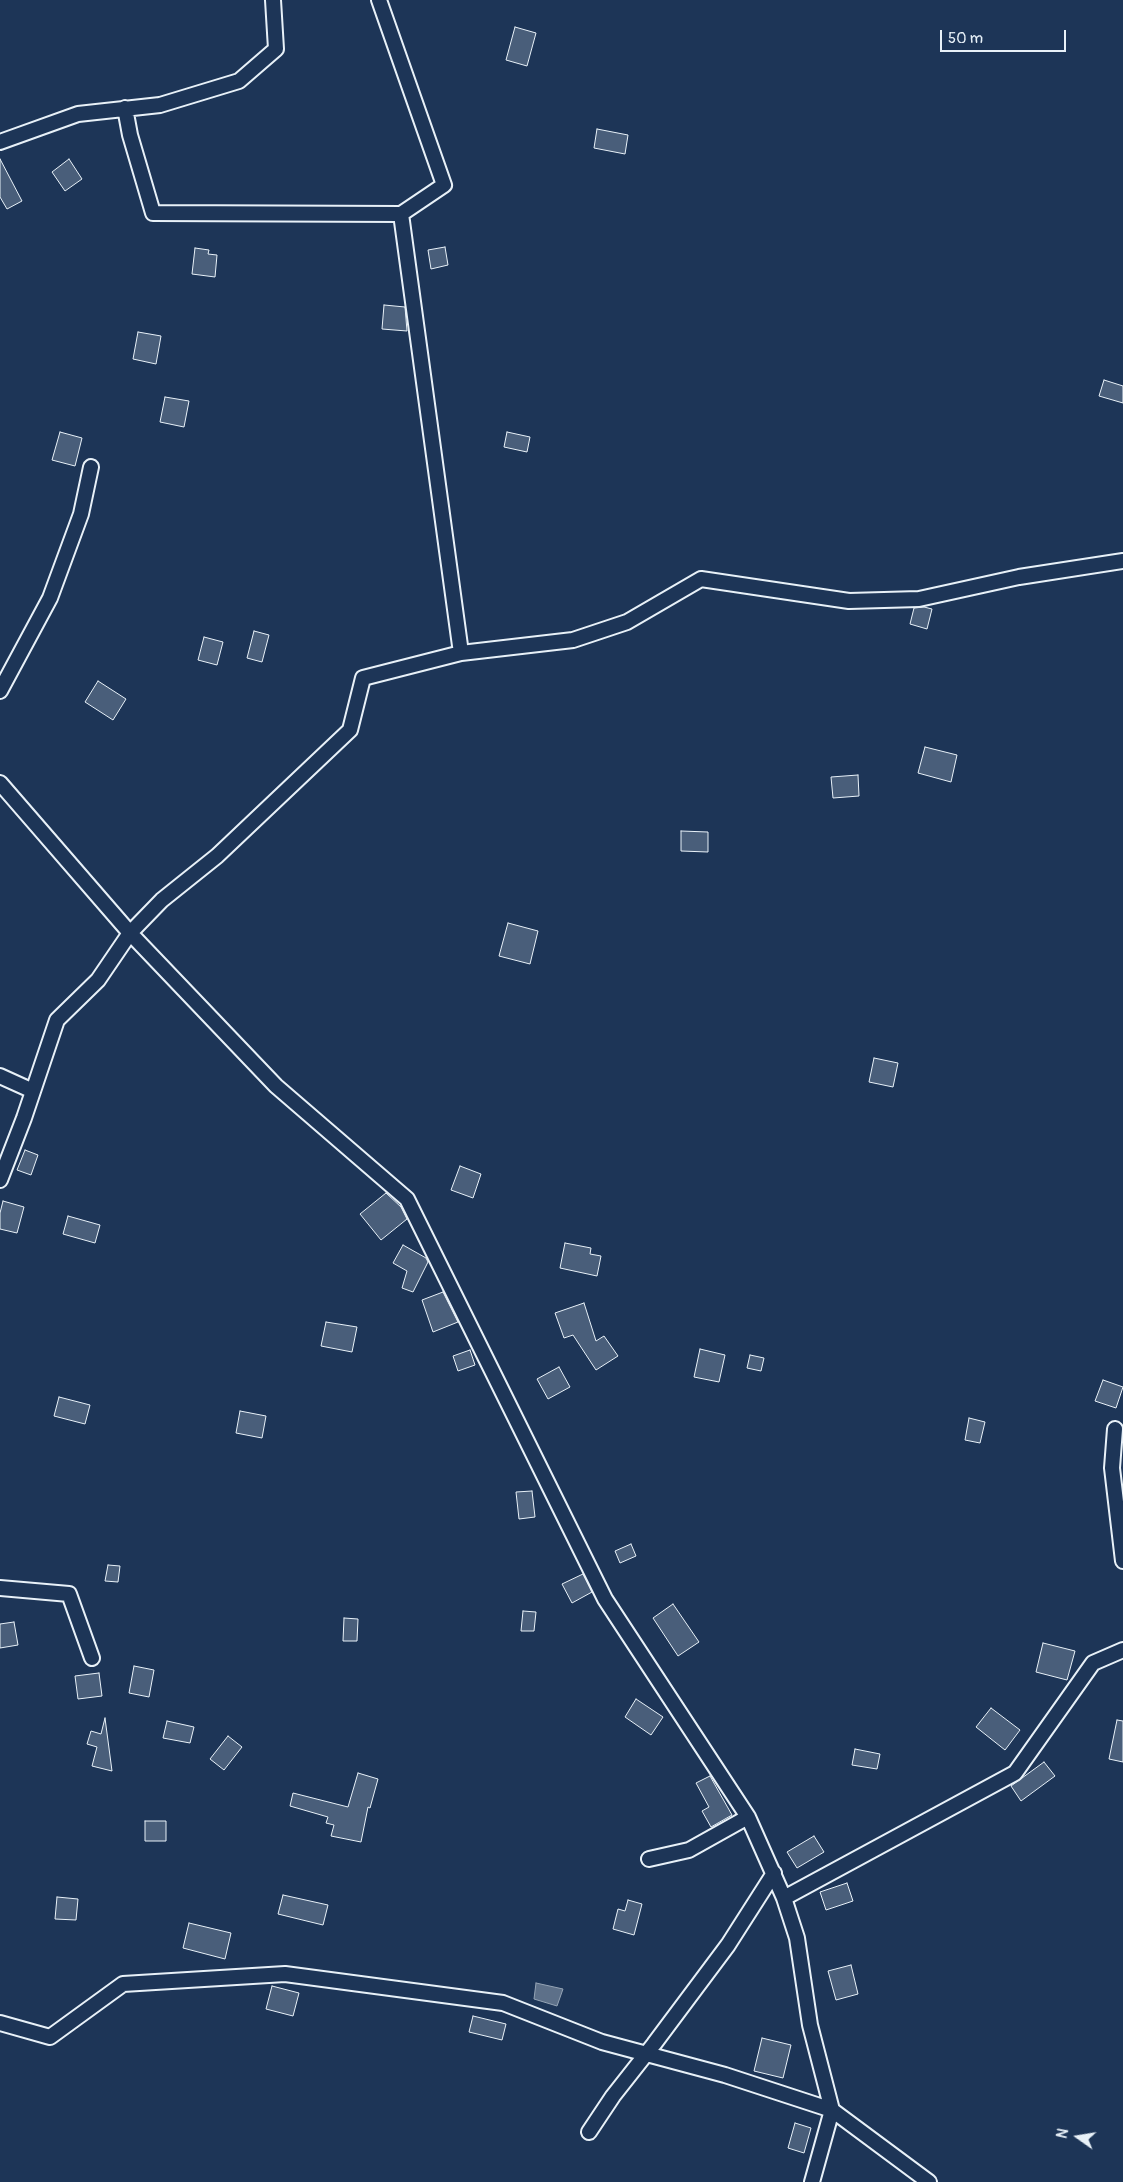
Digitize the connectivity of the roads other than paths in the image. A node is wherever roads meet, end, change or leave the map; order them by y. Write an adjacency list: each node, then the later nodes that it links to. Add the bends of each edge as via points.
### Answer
1 (273, 0): 3 (street, via 276,49 238,82 160,105)
2 (379, 0): 5 (street, via 444,185)
3 (125, 108): 4 (street, via 78,114); 5 (street, via 153,213)
4 (0, 142)
5 (401, 214): 8 (street)
6 (91, 467): 9 (street, via 81,514 50,598)
7 (1123, 561): 8 (street, via 1019,577 910,599 848,601 701,579 627,622 573,640)
8 (461, 653): 11 (street, via 363,678 350,730 218,856 162,900)
9 (0, 691)
10 (0, 783): 11 (street)
11 (130, 933): 13 (street, via 98,980 57,1020); 21 (street, via 276,1086 407,1199 605,1599)
12 (0, 1076): 13 (street)
13 (33, 1091): 14 (street)
14 (0, 1180)
15 (1115, 1429): 16 (street, via 1112,1468)
16 (1123, 1561)
17 (0, 1588): 20 (street, via 69,1594)
18 (1123, 1644): 19 (street)
19 (1123, 1650): 24 (street, via 1093,1663 1015,1773)
20 (92, 1658)
21 (748, 1817): 22 (street, via 689,1850); 23 (street)
22 (649, 1859)
23 (774, 1873): 24 (street); 26 (street, via 728,1945)
24 (784, 1898): 27 (street, via 796,1938 810,2025)
25 (0, 2023): 26 (street, via 50,2037 122,1984 285,1974 503,2003 602,2042)
26 (647, 2054): 27 (street); 28 (street)
27 (832, 2110): 29 (street); 30 (street)
28 (589, 2132)
29 (812, 2182)
30 (929, 2182)

